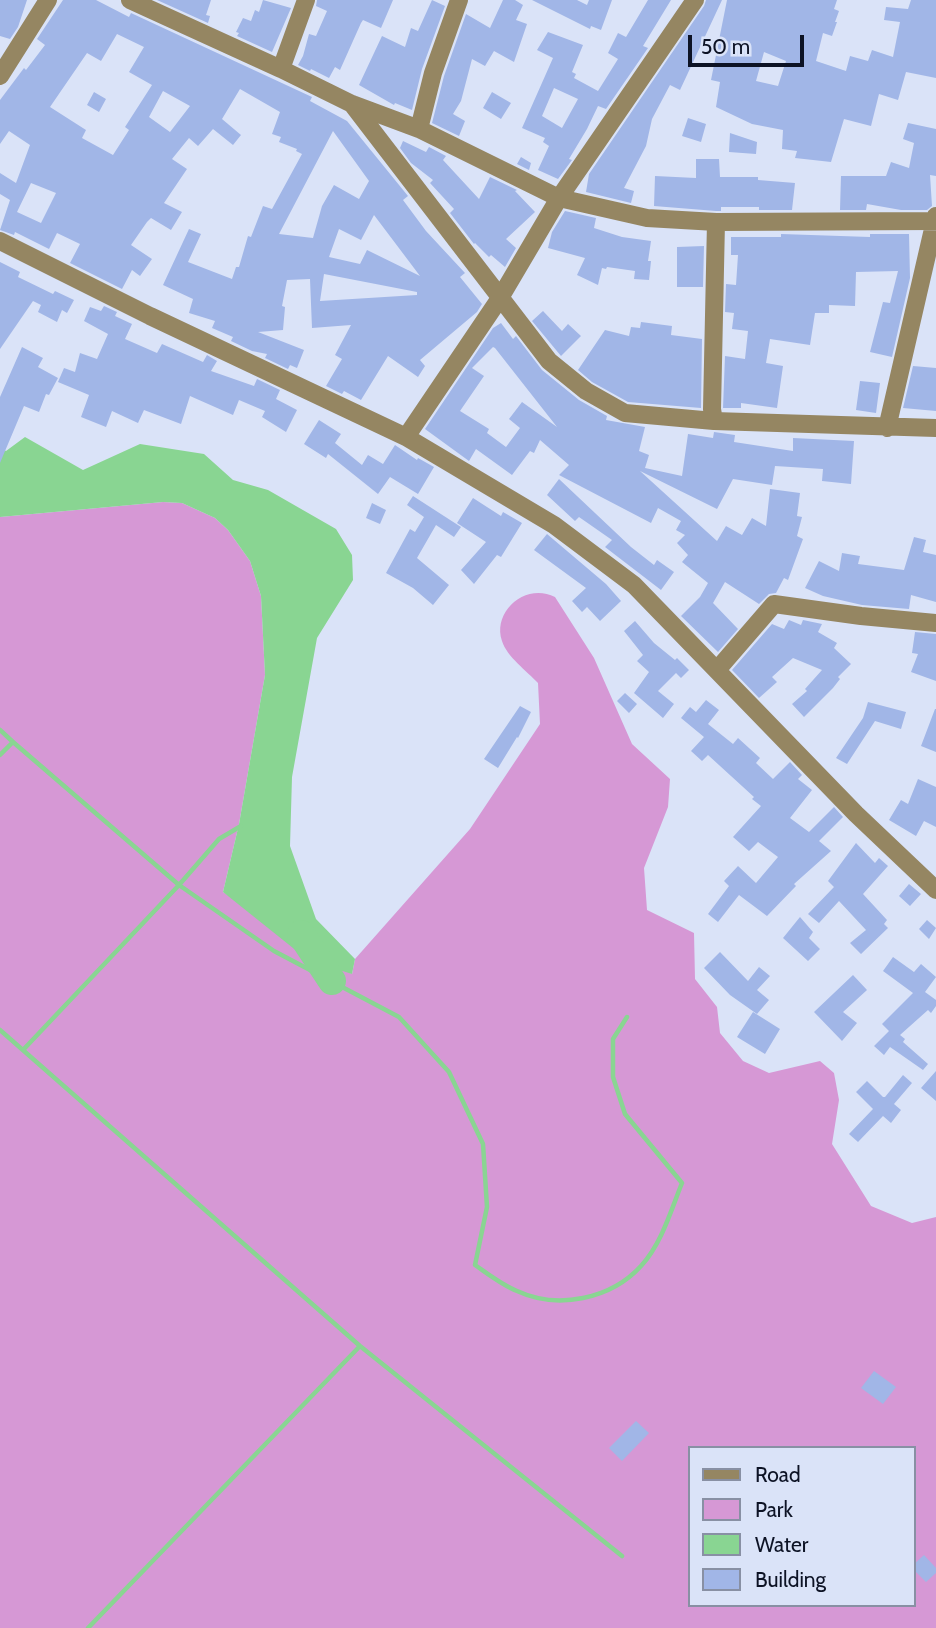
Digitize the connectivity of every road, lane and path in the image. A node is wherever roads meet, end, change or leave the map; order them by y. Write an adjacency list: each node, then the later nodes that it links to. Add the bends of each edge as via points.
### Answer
1 (48, 0): 7 (street)
2 (130, 0): 6 (street)
3 (306, 0): 6 (street)
4 (459, 0): 9 (street)
5 (695, 0): 10 (street)
6 (281, 69): 8 (street)
7 (0, 76)
8 (352, 104): 9 (street); 14 (street)
9 (419, 129): 10 (street)
10 (558, 198): 12 (street, via 648,218); 14 (street)
11 (936, 220): 12 (street); 16 (street)
12 (716, 222): 15 (street)
13 (0, 241): 18 (street)
14 (500, 298): 15 (street, via 549,361 586,391 625,413); 18 (street)
15 (714, 421): 16 (street)
16 (887, 428): 17 (street)
17 (936, 428)
18 (406, 437): 20 (street, via 554,525 634,585)
19 (936, 624): 20 (street, via 774,604)
20 (717, 670): 21 (street)
21 (936, 890)

